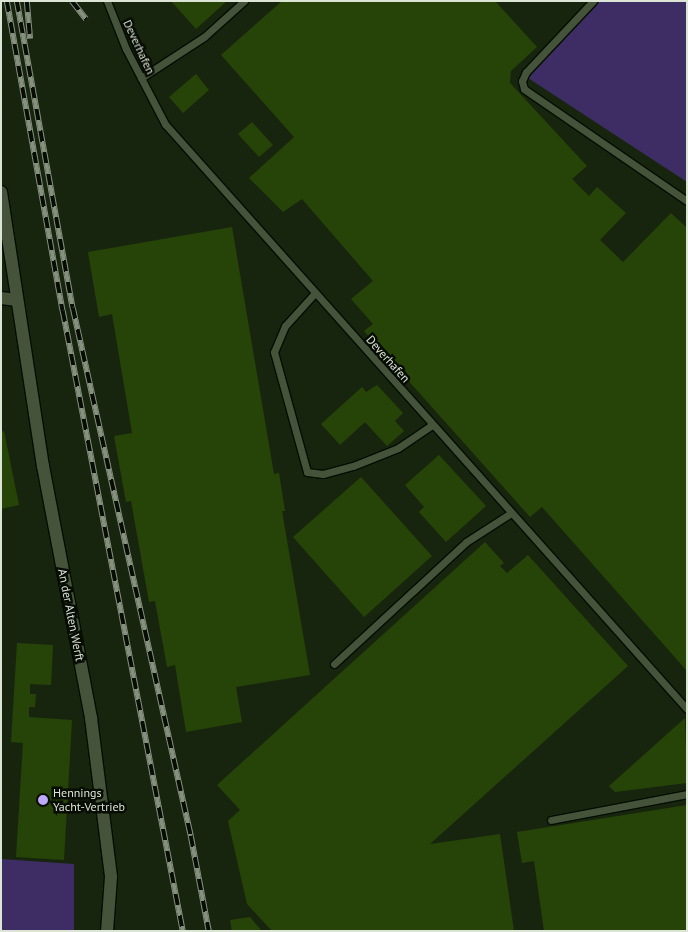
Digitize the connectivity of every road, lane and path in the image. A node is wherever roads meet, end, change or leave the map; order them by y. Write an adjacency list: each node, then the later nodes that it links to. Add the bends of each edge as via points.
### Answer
1 (107, 1): 4 (lane, Deverhafen)
2 (244, 1): 4 (lane, via 204,37)
3 (593, 1): 6 (lane, via 526,72 522,81 524,89)
4 (141, 78): 7 (lane, Deverhafen, via 165,124)
5 (1, 192): 9 (street, An der Alten Werft)
6 (687, 201)
7 (314, 294): 10 (lane, Deverhafen); 10 (lane, via 286,326 274,352 306,472 323,474 353,466 398,448)
8 (1, 298): 9 (street)
9 (17, 300): 16 (street, An der Alten Werft, via 43,466 91,718 110,877)
10 (432, 426): 11 (lane, Deverhafen)
11 (511, 513): 12 (lane, via 466,542); 13 (lane, Deverhafen)
12 (334, 664)
13 (687, 709)
14 (687, 794): 15 (lane)
15 (551, 820)
16 (107, 931)

